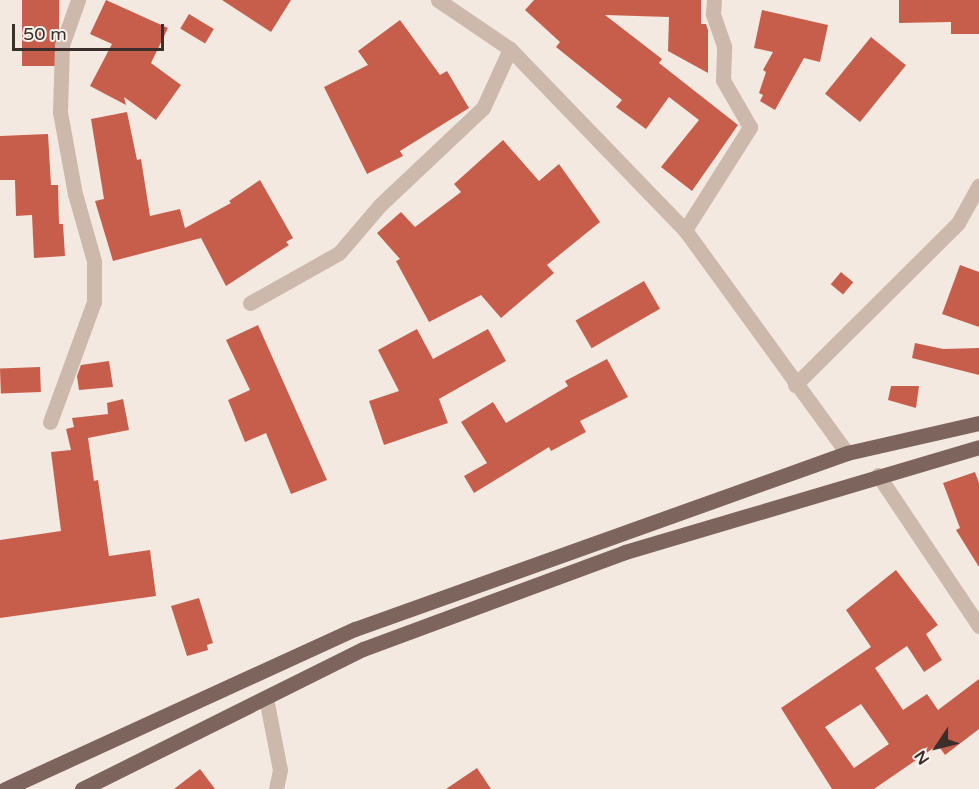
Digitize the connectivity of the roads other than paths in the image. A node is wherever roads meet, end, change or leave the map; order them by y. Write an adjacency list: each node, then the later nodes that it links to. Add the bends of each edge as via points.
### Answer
1 (78, 0): 9 (street, via 62,45 60,112 75,194 94,261 94,302)
2 (714, 0): 6 (street, via 713,14 724,46 723,80 750,127)
3 (443, 2): 4 (street)
4 (510, 49): 6 (street); 7 (street, via 483,108 380,206 339,253)
5 (979, 185): 8 (street, via 958,223)
6 (685, 230): 8 (street)
7 (250, 303)
8 (795, 385): 12 (street)
9 (50, 422)
10 (979, 423): 12 (main road)
11 (979, 447): 13 (main road)
12 (847, 453): 16 (main road, via 355,629)
13 (878, 475): 14 (street); 15 (main road, via 625,552 363,649)
14 (979, 626)
15 (266, 698): 17 (main road); 18 (street, via 280,770)
16 (5, 789)
17 (82, 789)
18 (276, 789)

